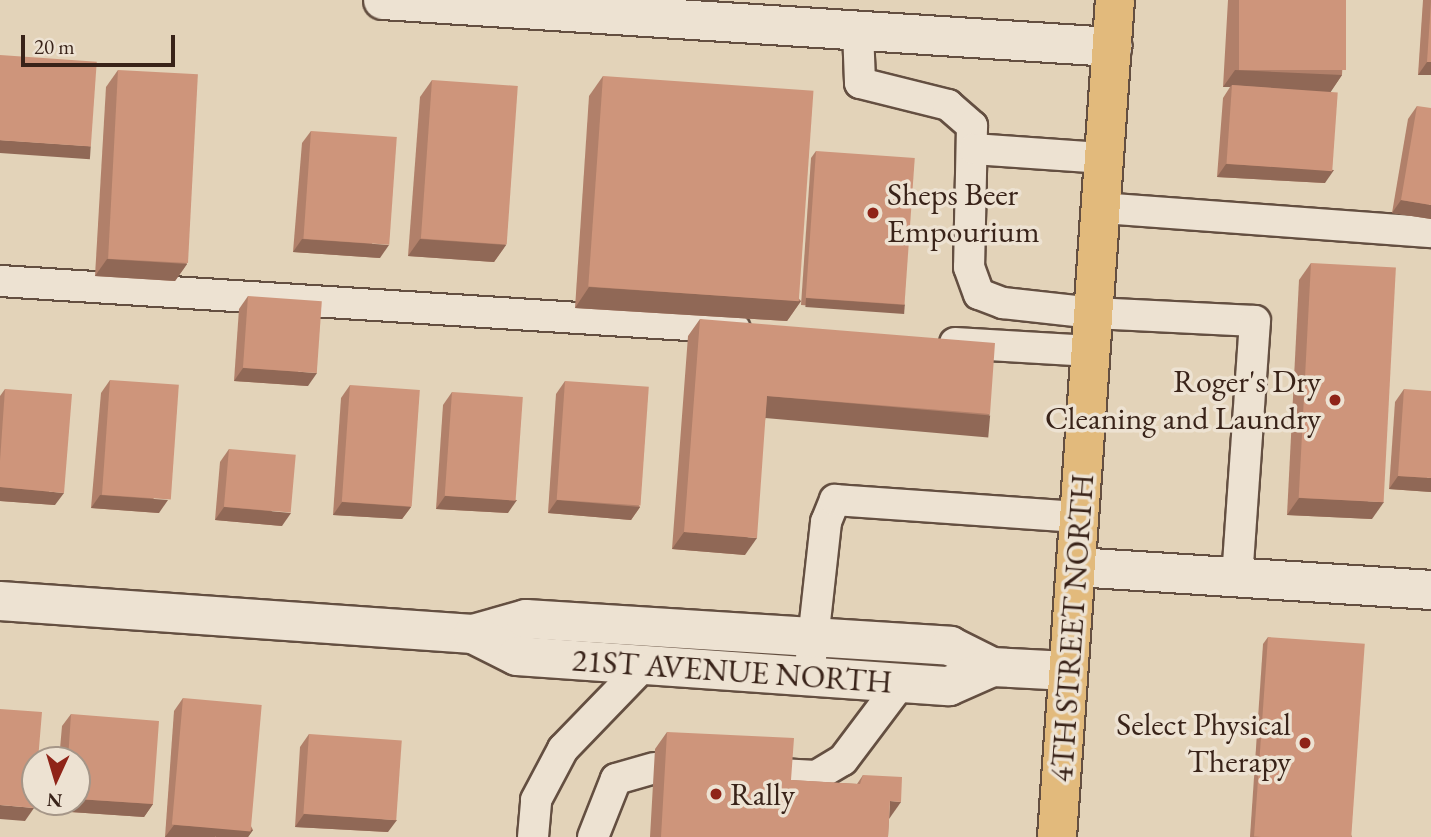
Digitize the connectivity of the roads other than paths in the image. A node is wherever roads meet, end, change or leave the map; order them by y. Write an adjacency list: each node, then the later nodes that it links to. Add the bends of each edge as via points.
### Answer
1 (383, 0): 3 (street)
2 (1115, 0): 4 (main road, 4TH STREET NORTH)
3 (858, 30): 4 (street); 5 (lane, via 860,83 956,108 974,130)
4 (1112, 47): 6 (main road, 4TH STREET NORTH)
5 (974, 149): 6 (lane); 10 (lane, via 969,267 974,289 1003,303)
6 (1104, 158): 7 (main road, 4TH STREET NORTH)
7 (1101, 208): 8 (lane); 10 (main road, 4TH STREET NORTH)
8 (1431, 232)
9 (0, 281): 11 (lane)
10 (1093, 313): 13 (main road, 4TH STREET NORTH); 16 (lane, via 1255,321)
11 (759, 330)
12 (925, 341): 13 (lane)
13 (1091, 351): 14 (main road, 4TH STREET NORTH)
14 (1080, 517): 15 (main road, 4TH STREET NORTH); 20 (lane, via 835,500 826,522)
15 (1076, 567): 16 (street); 23 (main road, 4TH STREET NORTH)
16 (1237, 578): 17 (street)
17 (1431, 590)
18 (0, 601): 19 (street, 21ST AVENUE NORTH)
19 (473, 634): 20 (street, 21ST AVENUE NORTH, via 526,619); 21 (street, 21ST AVENUE NORTH, via 517,656)
20 (813, 637): 22 (street, 21ST AVENUE NORTH, via 950,646); 24 (lane)
21 (644, 665): 24 (street, 21ST AVENUE NORTH); 28 (lane, via 563,749 536,800)
22 (992, 667): 23 (street, 21ST AVENUE NORTH); 25 (street, 21ST AVENUE NORTH, via 949,686)
23 (1068, 671): 30 (main road, 4TH STREET NORTH)
24 (810, 677): 25 (street, 21ST AVENUE NORTH)
25 (901, 683): 27 (lane, via 843,760 816,776)
26 (654, 768): 29 (lane, via 616,779 601,803)
27 (780, 774)
28 (533, 837)
29 (593, 837)
30 (1057, 837)

